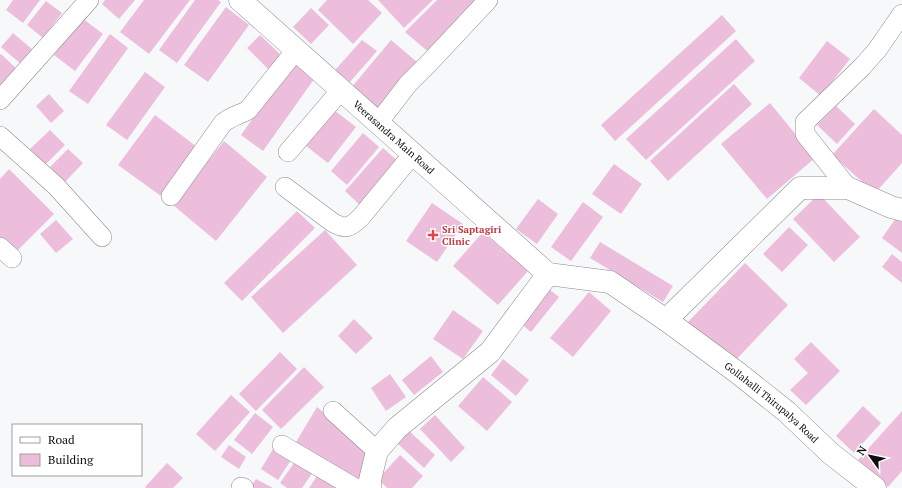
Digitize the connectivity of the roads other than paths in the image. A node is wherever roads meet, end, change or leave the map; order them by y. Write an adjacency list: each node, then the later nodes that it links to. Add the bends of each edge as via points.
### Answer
1 (89, 0): 7 (street)
2 (240, 0): 5 (street, Veerasandra Main Road)
3 (488, 0): 8 (street, via 408,84)
4 (902, 14): 13 (street, via 862,67 805,122 805,134)
5 (296, 50): 6 (street, Veerasandra Main Road); 14 (street, via 248,110 228,118 223,123)
6 (341, 90): 8 (street, Veerasandra Main Road); 10 (street)
7 (0, 100)
8 (378, 123): 11 (street, Veerasandra Main Road)
9 (0, 136): 16 (street, via 56,186)
10 (288, 152)
11 (413, 154): 12 (street, via 361,217 348,227 332,222); 17 (street, Veerasandra Main Road)
12 (285, 187)
13 (848, 188): 15 (street); 18 (street, via 800,188)
14 (171, 196)
15 (902, 210)
16 (102, 237)
17 (548, 274): 18 (street, Gollahalli Thirupalya Road, via 610,282); 21 (street, via 490,352 397,428)
18 (666, 320): 24 (street, Gollahalli Thirupalya Road, via 787,412 830,453)
19 (333, 411): 21 (street)
20 (282, 444): 22 (street)
21 (377, 451): 23 (street)
22 (355, 488)
23 (370, 488)
24 (875, 488)

